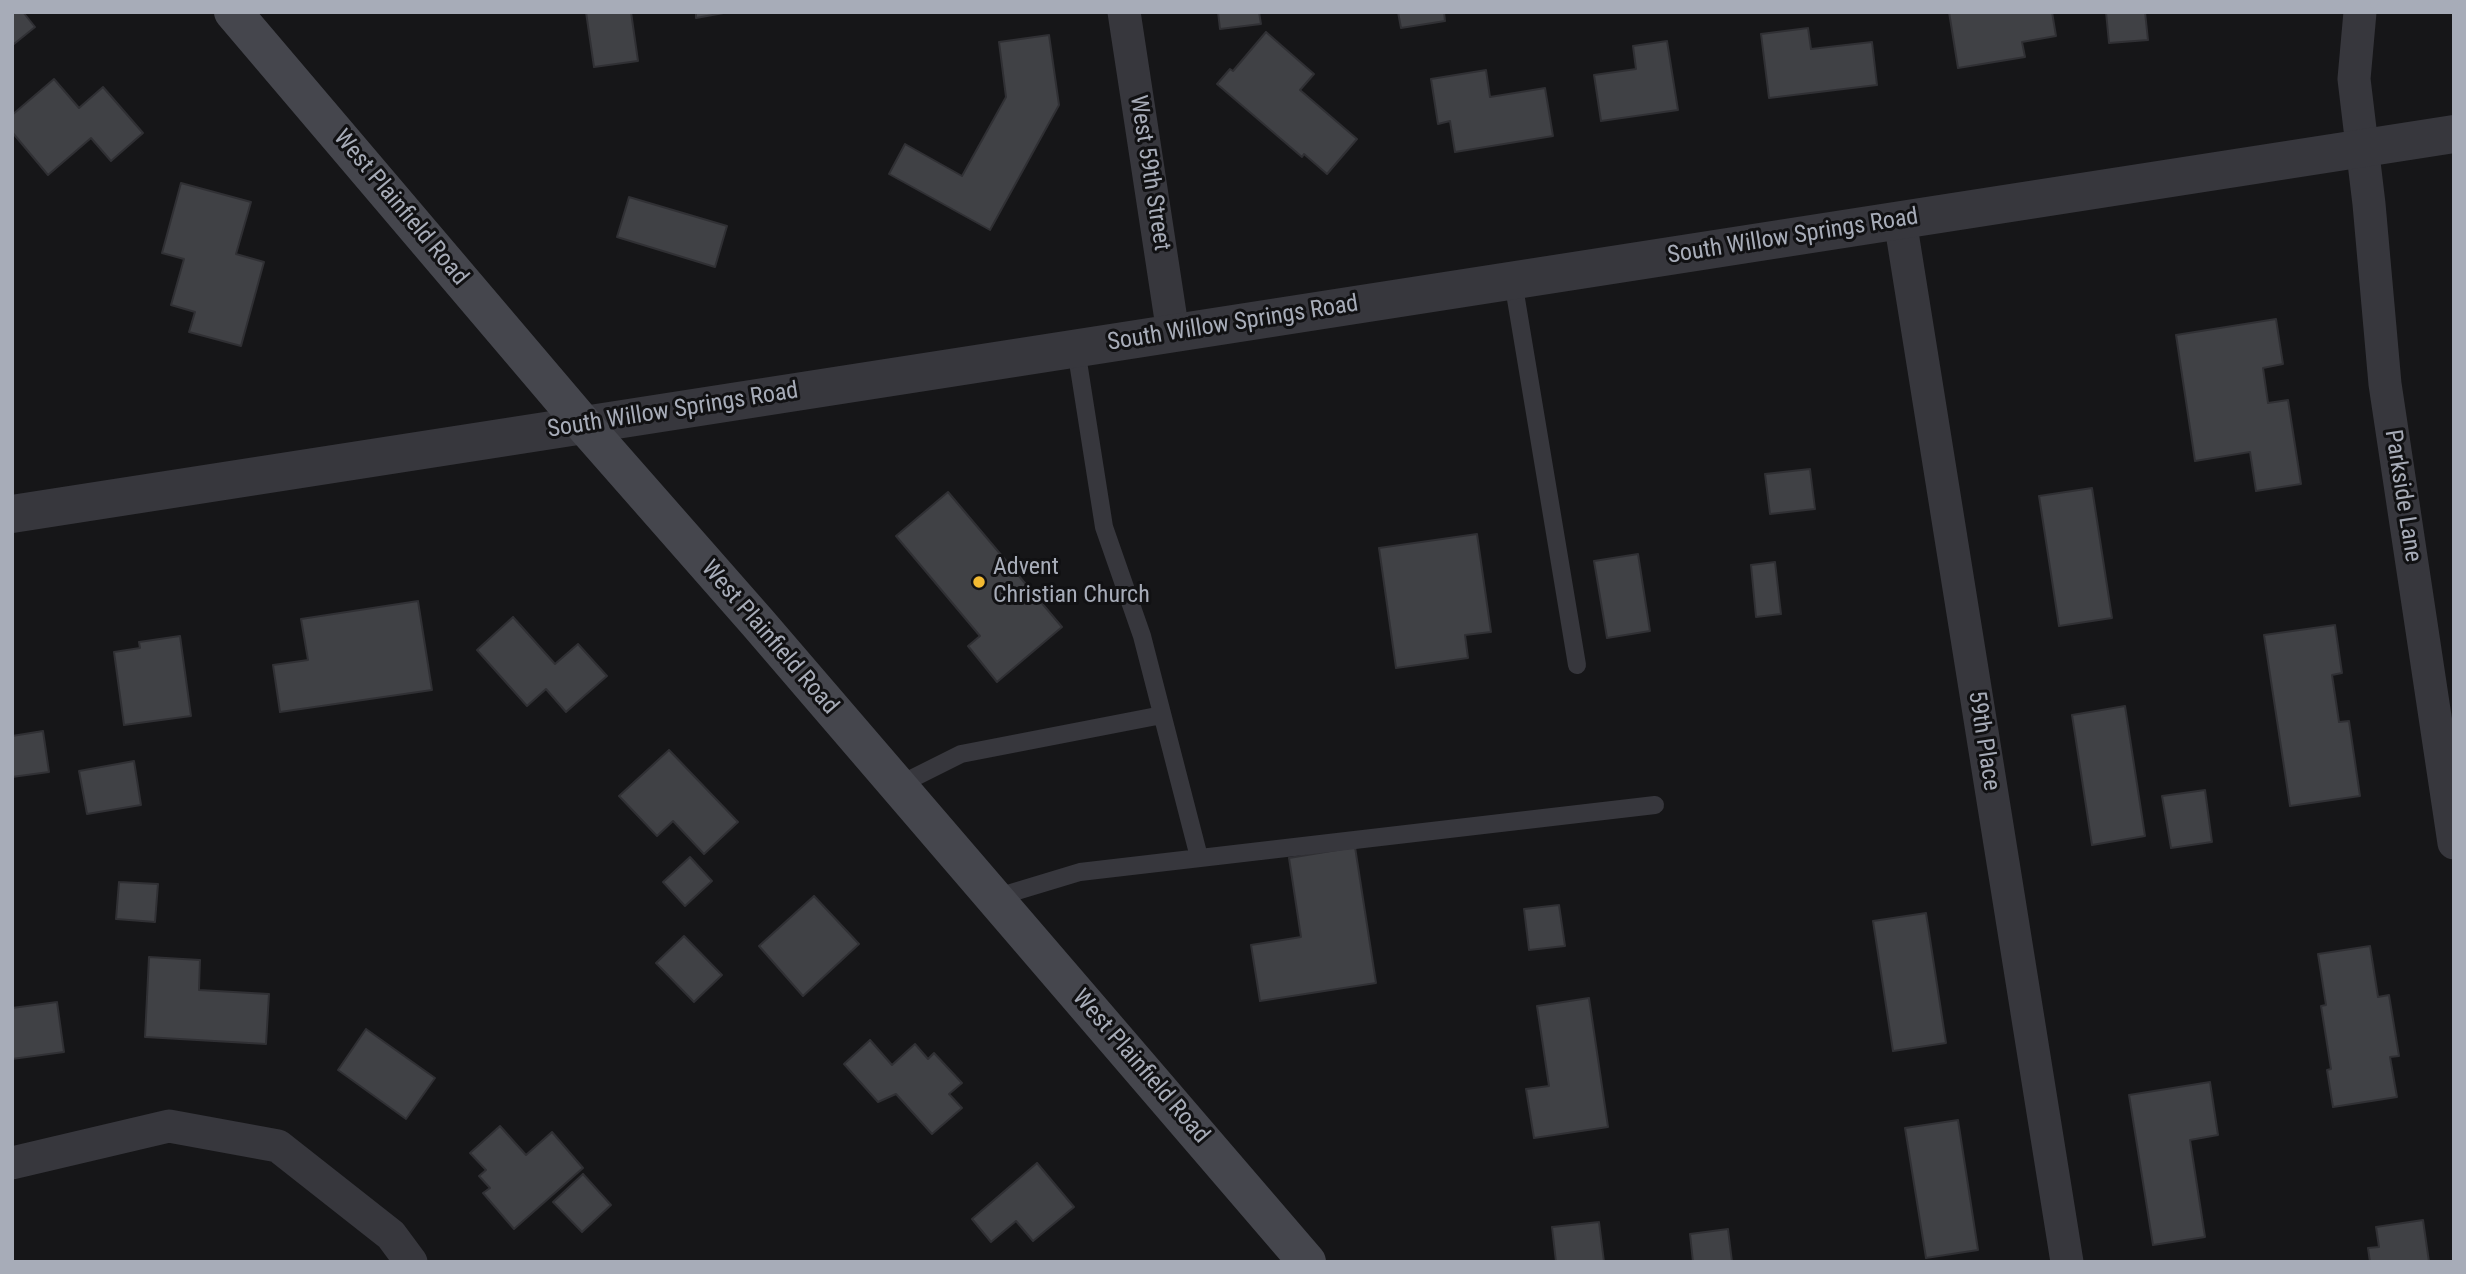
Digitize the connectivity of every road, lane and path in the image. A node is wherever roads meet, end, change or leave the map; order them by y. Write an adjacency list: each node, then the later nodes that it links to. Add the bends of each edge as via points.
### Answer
1 (233, 12): 10 (main road, West Plainfield Road)
2 (1124, 12): 8 (street, West 59th Street)
3 (2360, 12): 5 (street, Parkside Lane, via 2354,79)
4 (2454, 134): 5 (street, South Willow Springs Road)
5 (2362, 148): 6 (street, South Willow Springs Road); 16 (street, Parkside Lane, via 2385,384)
6 (1900, 220): 7 (street, South Willow Springs Road); 22 (street, 59th Place)
7 (1513, 281): 8 (street, South Willow Springs Road); 12 (lane)
8 (1173, 333): 9 (street, South Willow Springs Road)
9 (1076, 349): 10 (street, South Willow Springs Road); 13 (lane, via 1104,527 1142,636)
10 (584, 425): 11 (street, South Willow Springs Road); 14 (main road, West Plainfield Road)
11 (12, 514)
12 (1577, 665)
13 (1162, 715): 14 (lane, via 961,754); 17 (lane)
14 (897, 786): 18 (main road, West Plainfield Road)
15 (1655, 805): 17 (lane)
16 (2454, 843)
17 (1199, 857): 18 (lane, via 1080,872)
18 (994, 898): 21 (main road, West Plainfield Road)
19 (12, 1163): 20 (street, via 169,1126 278,1146 391,1235)
20 (411, 1262)
21 (1307, 1262)
22 (2067, 1262)

